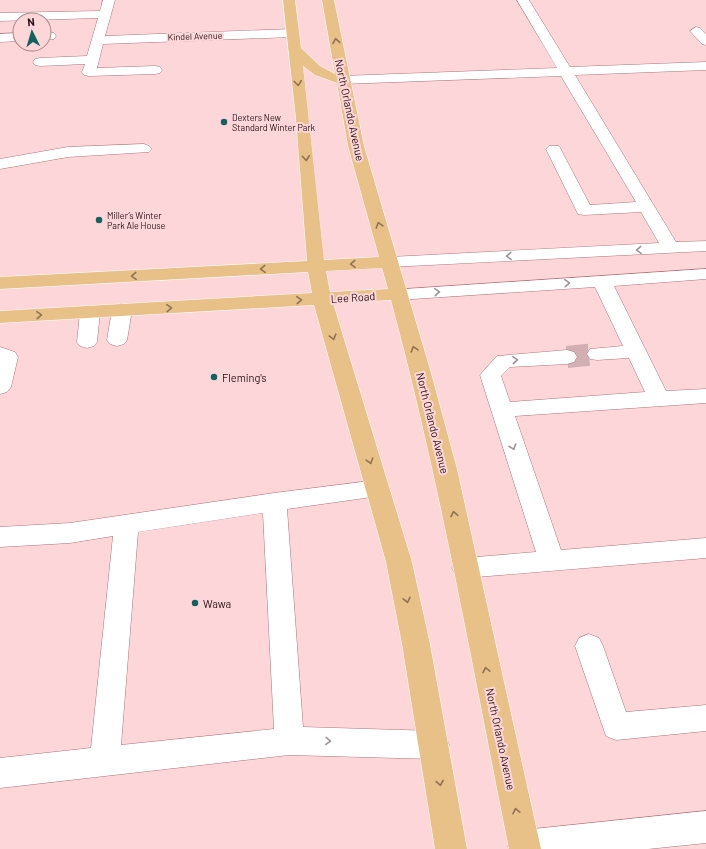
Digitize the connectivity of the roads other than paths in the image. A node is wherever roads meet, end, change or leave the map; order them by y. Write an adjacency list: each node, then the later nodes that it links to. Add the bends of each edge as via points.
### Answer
1 (109, 0): 5 (street)
2 (289, 0): 11 (main road)
3 (328, 0): 18 (main road, North Orlando Avenue, one-way to 3)
4 (523, 0): 17 (street)
5 (105, 14): 6 (street); 10 (street)
6 (0, 17)
7 (696, 31): 12 (street)
8 (12, 37): 9 (street)
9 (0, 38)
10 (98, 40): 11 (street, Kindel Avenue); 13 (street)
11 (293, 41): 18 (main road, via 312,67 323,75); 26 (main road, one-way to 26)
12 (706, 42)
13 (93, 60): 14 (street); 16 (street, via 90,72)
14 (40, 62)
15 (706, 66): 17 (street)
16 (155, 70)
17 (566, 72): 18 (street); 22 (street)
18 (342, 80): 25 (main road, North Orlando Avenue, one-way to 18, via 356,146)
19 (144, 149): 21 (street, via 68,152)
20 (554, 149): 22 (street, via 584,210)
21 (0, 164)
22 (646, 206): 24 (street)
23 (706, 246): 24 (street)
24 (671, 248): 25 (street, one-way to 25)
25 (390, 262): 26 (main road, one-way to 26); 30 (main road, North Orlando Avenue)
26 (316, 266): 29 (main road, one-way to 29); 31 (main road)
27 (706, 274): 28 (street, Lee Road)
28 (602, 281): 30 (street, Lee Road, one-way to 28); 37 (street)
29 (0, 283)
30 (398, 294): 31 (main road, Lee Road); 51 (main road, North Orlando Avenue, one-way to 30, via 445,469)
31 (322, 299): 32 (main road, Lee Road, one-way to 31); 45 (main road, one-way to 45)
32 (122, 310): 33 (main road, Lee Road); 35 (street)
33 (90, 312): 34 (main road, Lee Road, one-way to 33); 36 (street)
34 (0, 317)
35 (117, 340)
36 (87, 342)
37 (637, 351): 39 (street); 43 (street)
38 (0, 353): 41 (street, via 8,357)
39 (597, 354)
40 (567, 357): 44 (street, one-way to 40, via 490,375 504,361)
41 (0, 387)
42 (706, 396): 43 (street)
43 (659, 398): 44 (street)
44 (501, 410): 50 (street, one-way to 50)
45 (378, 489): 46 (street); 55 (main road, one-way to 55, via 399,562)
46 (274, 502): 47 (street); 54 (street)
47 (126, 524): 48 (street, via 70,533); 56 (street)
48 (0, 537)
49 (706, 548): 50 (street)
50 (552, 561): 51 (street)
51 (465, 568): 59 (main road, North Orlando Avenue, one-way to 51)
52 (589, 646): 53 (street, via 616,726)
53 (706, 718)
54 (289, 741): 55 (street, one-way to 55); 56 (street)
55 (434, 745): 60 (main road, one-way to 60)
56 (105, 760): 57 (street)
57 (0, 773)
58 (706, 827): 59 (street)
59 (524, 848)
60 (451, 849)

